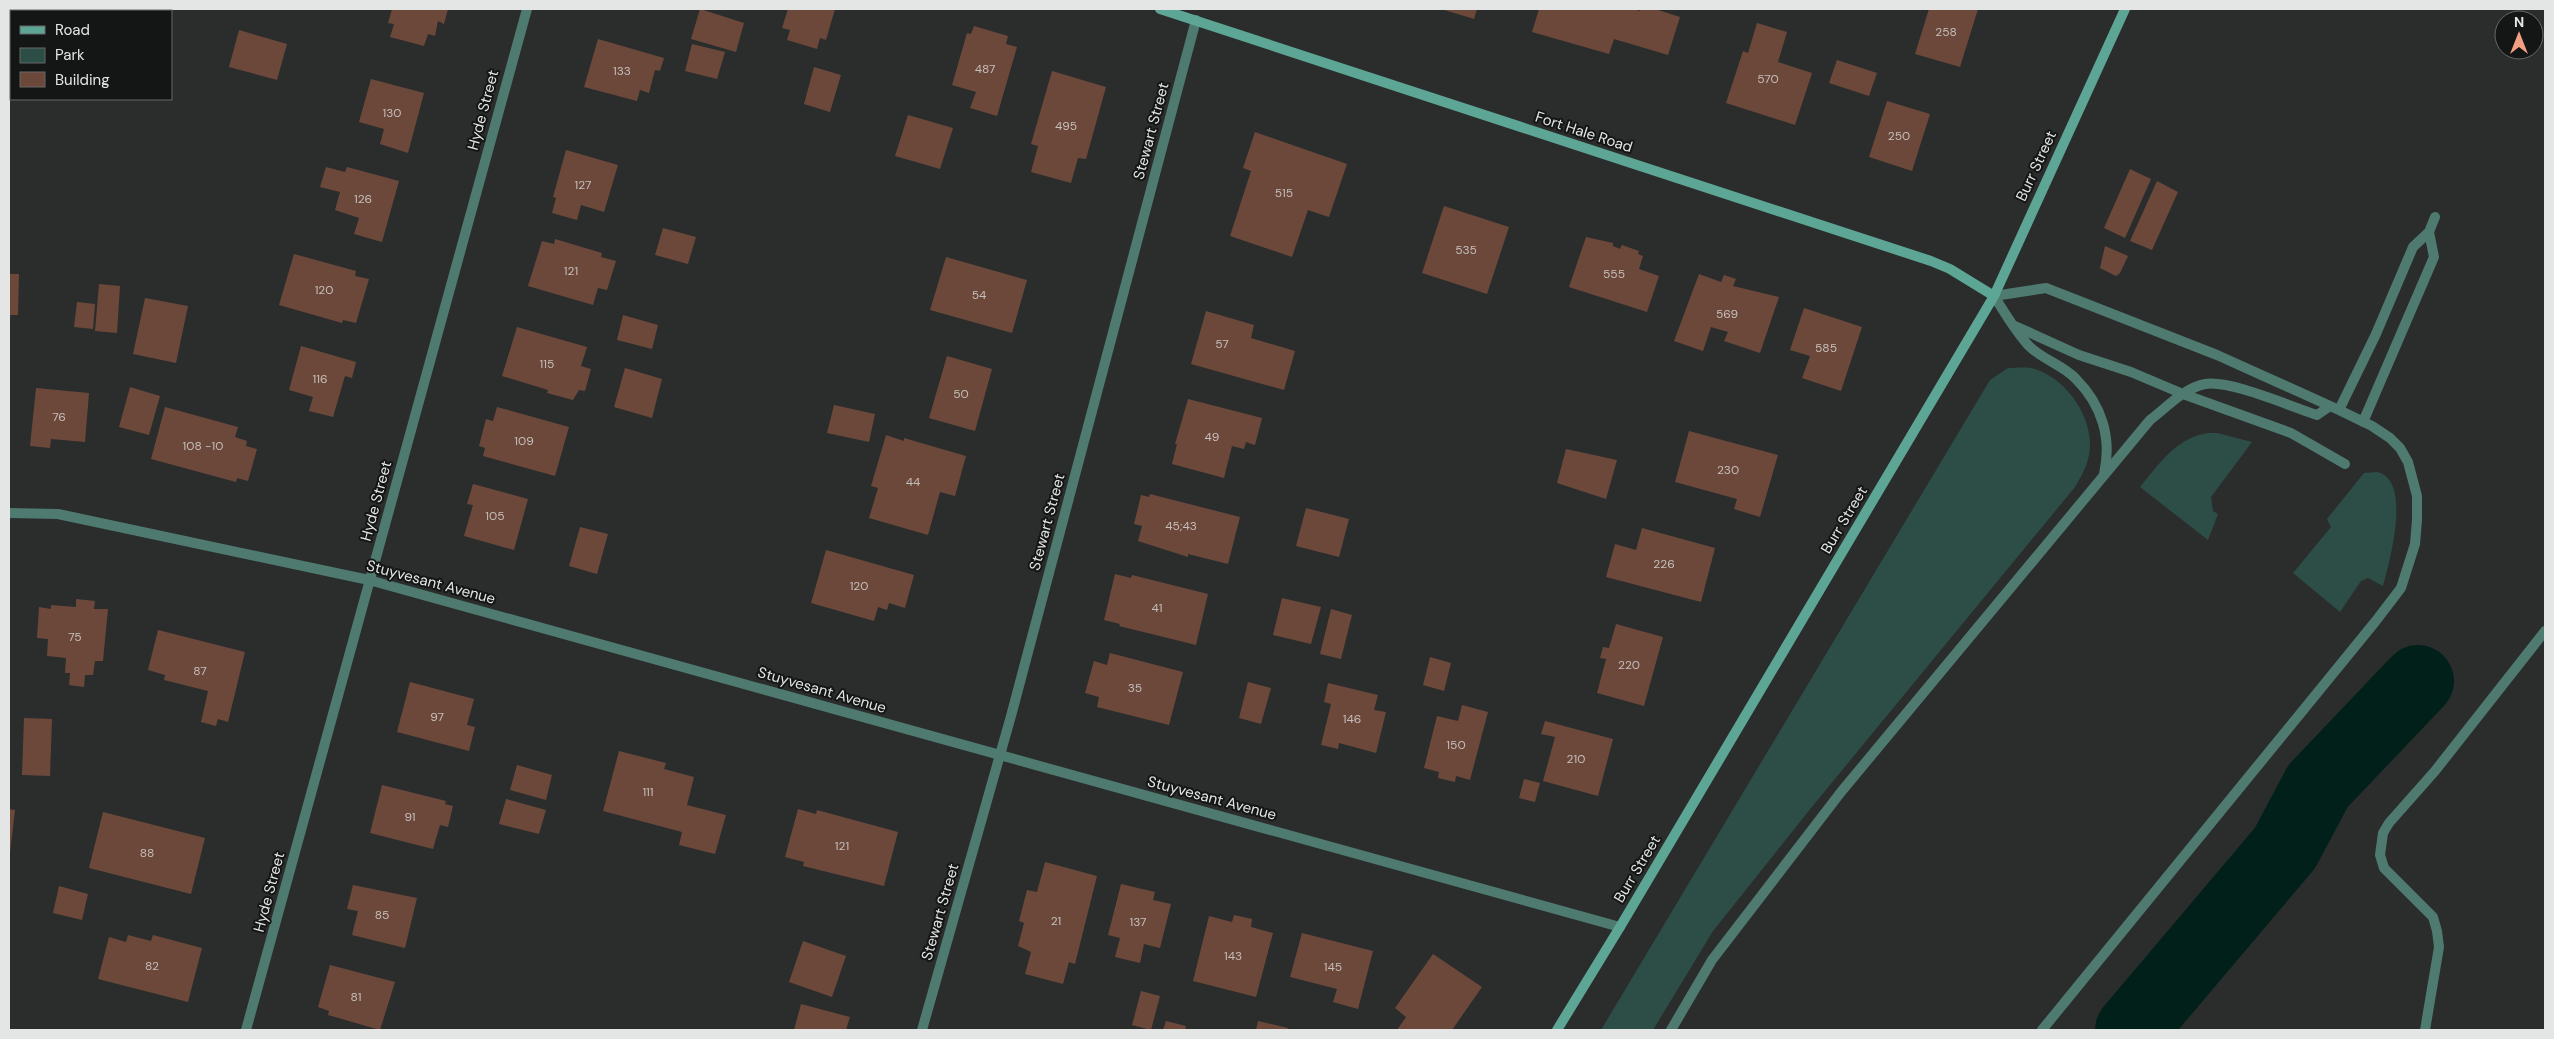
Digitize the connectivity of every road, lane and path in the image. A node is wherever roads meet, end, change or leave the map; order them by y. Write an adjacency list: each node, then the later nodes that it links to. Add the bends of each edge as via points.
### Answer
1 (527, 9): 15 (street, Hyde Street)
2 (1160, 9): 4 (main road, Fort Hale Road)
3 (2125, 9): 7 (main road, Burr Street)
4 (1196, 20): 7 (main road, Fort Hale Road, via 1931,261); 17 (street, Stewart Street)
5 (2435, 217): 6 (street)
6 (2429, 232): 10 (street, via 2413,247 2376,334); 11 (street, via 2434,257)
7 (1994, 296): 8 (street); 10 (street, via 2046,288 2217,355); 18 (main road, Burr Street)
8 (2012, 324): 9 (street, via 2079,355 2132,372); 13 (street, via 2045,360 2076,378 2090,398 2105,426 2108,441)
9 (2183, 394): 10 (street, via 2204,384 2216,384 2238,388 2316,415); 12 (street, via 2291,433); 13 (street, via 2150,420)
10 (2335, 408): 11 (street)
11 (2363, 422): 23 (street, via 2400,448 2413,478 2417,496 2415,544 2401,588 2306,709)
12 (2346, 464)
13 (2104, 474): 22 (street, via 1842,792 1712,960)
14 (9, 513): 15 (street, Stuyvesant Avenue, via 58,514)
15 (369, 580): 17 (street, Stuyvesant Avenue); 19 (street, Hyde Street)
16 (2545, 631): 24 (street, via 2430,777 2389,822 2384,833 2380,855 2384,868 2433,917 2437,931 2439,947)
17 (1000, 755): 18 (street, Stuyvesant Avenue); 20 (street, Stewart Street)
18 (1620, 927): 21 (main road, Burr Street)
19 (246, 1030)
20 (922, 1030)
21 (1557, 1030)
22 (1671, 1030)
23 (2042, 1030)
24 (2425, 1030)

